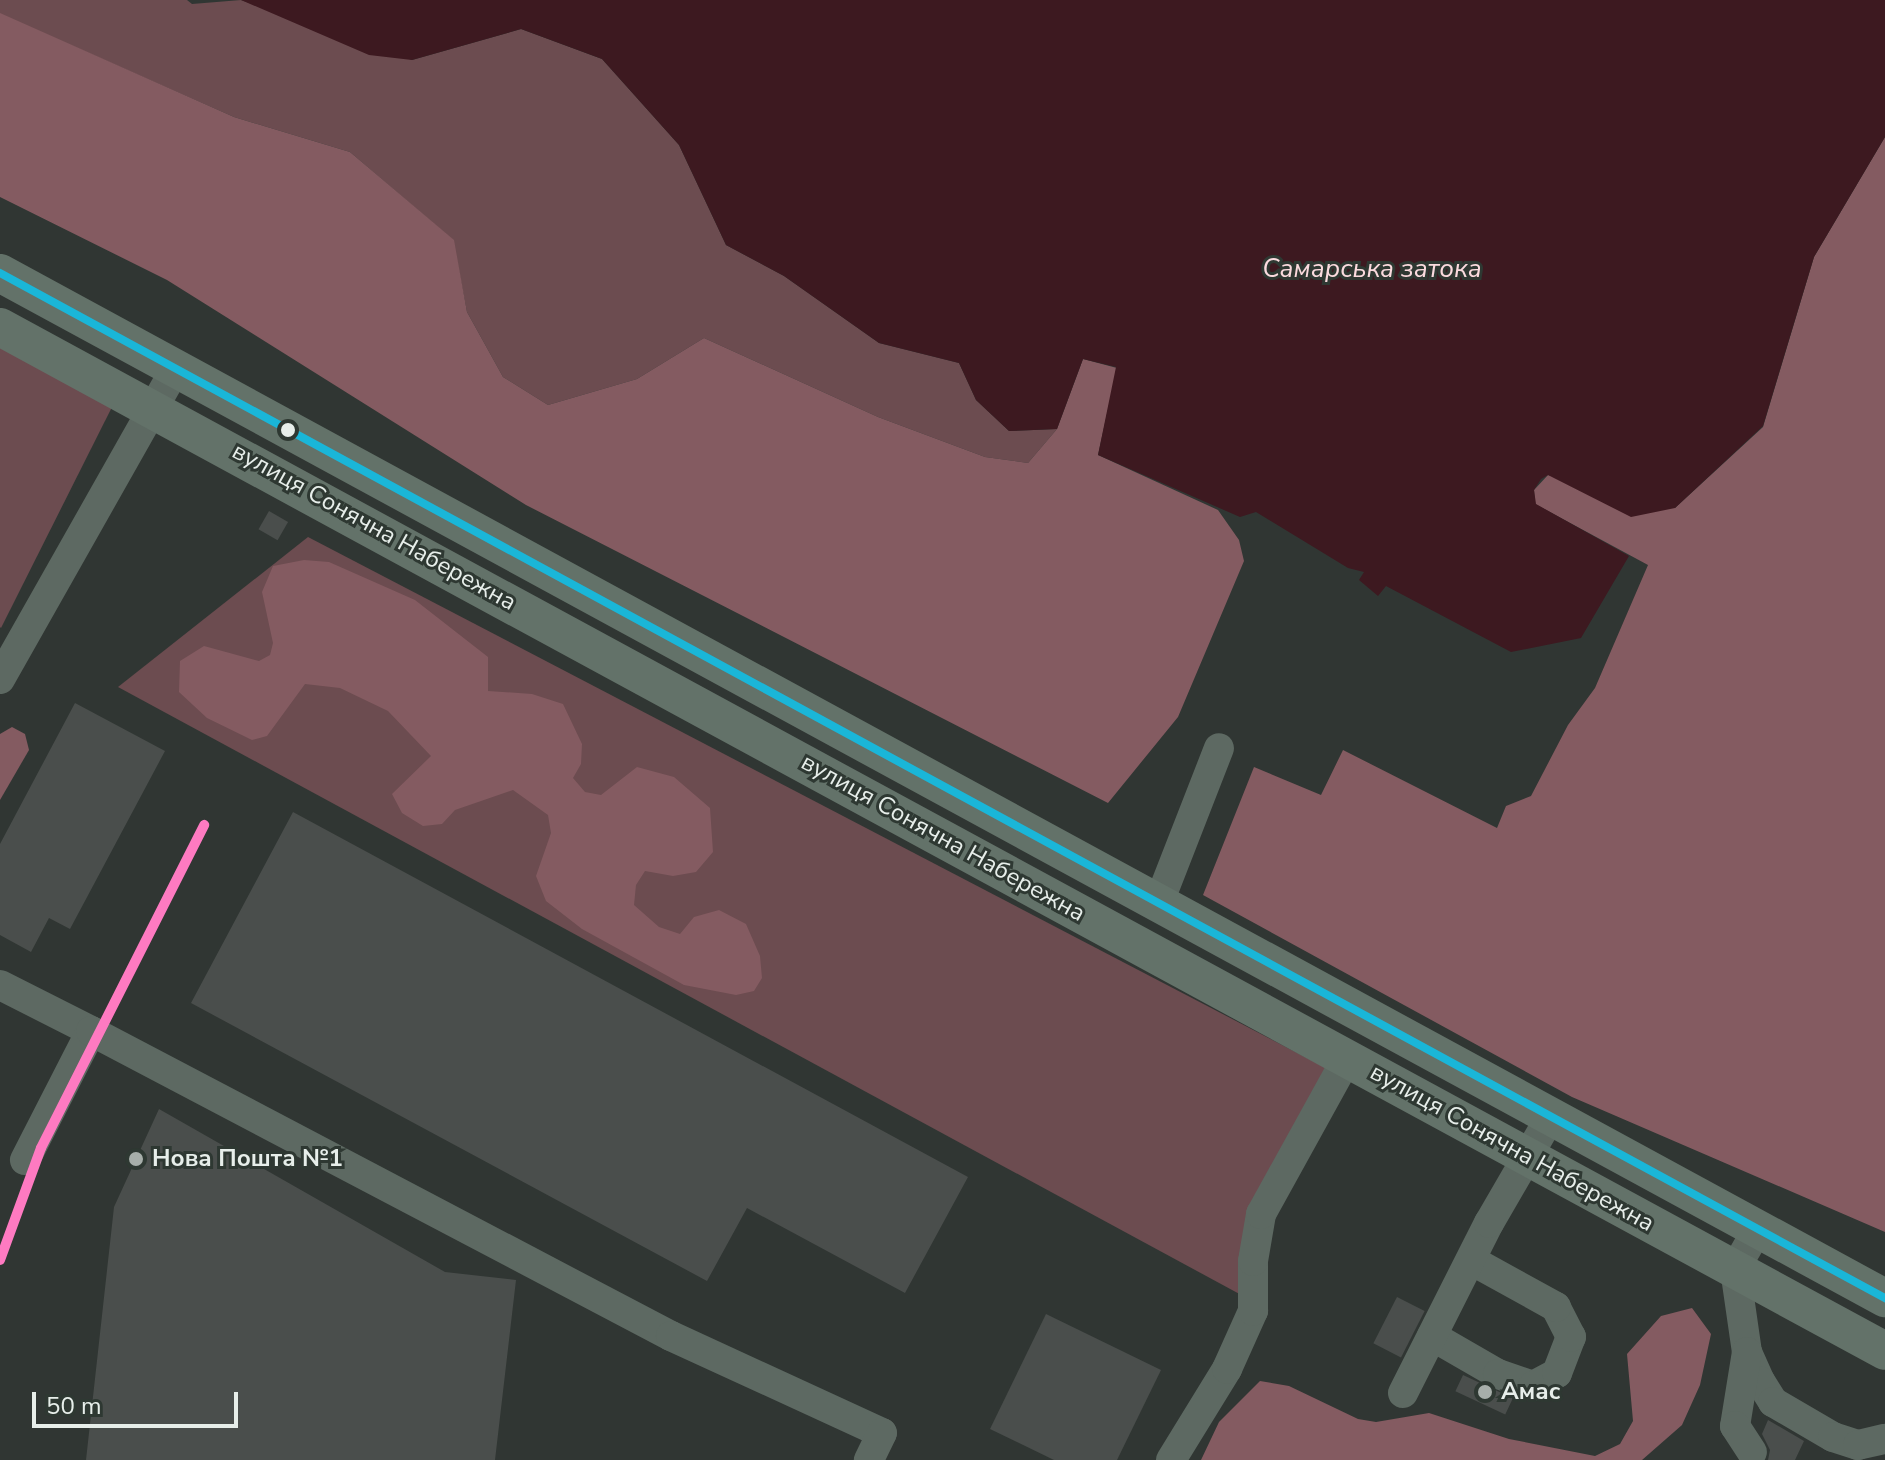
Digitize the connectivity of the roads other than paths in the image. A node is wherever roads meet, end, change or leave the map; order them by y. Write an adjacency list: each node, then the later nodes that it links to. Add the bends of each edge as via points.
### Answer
1 (0, 273): 3 (main road, вулиця Сонячна Набережна)
2 (0, 327): 4 (main road, вулиця Сонячна Набережна)
3 (177, 366): 4 (lane); 7 (main road, вулиця Сонячна Набережна)
4 (155, 408): 5 (lane); 10 (main road, вулиця Сонячна Набережна)
5 (0, 679)
6 (1219, 748): 7 (lane)
7 (1159, 902): 11 (main road, вулиця Сонячна Набережна)
8 (0, 985): 9 (lane)
9 (91, 1031): 13 (lane); 24 (lane, via 671,1336 882,1433)
10 (1347, 1058): 12 (main road, вулиця Сонячна Набережна); 25 (lane, via 1261,1214 1253,1261 1253,1311 1227,1369)
11 (1551, 1116): 12 (lane); 14 (main road, вулиця Сонячна Набережна)
12 (1530, 1158): 15 (lane); 16 (main road, вулиця Сонячна Набережна)
13 (25, 1160)
14 (1756, 1232): 16 (lane); 17 (main road, вулиця Сонячна Набережна)
15 (1471, 1260): 18 (lane); 18 (lane, via 1556,1307 1571,1337 1557,1373 1533,1386 1498,1374)
16 (1735, 1269): 19 (main road, вулиця Сонячна Набережна); 20 (lane)
17 (1885, 1298)
18 (1432, 1336): 21 (lane)
19 (1885, 1351)
20 (1747, 1352): 22 (lane, via 1773,1402 1805,1424); 23 (lane, via 1735,1426)
21 (1403, 1393)
22 (1862, 1448)
23 (1752, 1452)
24 (869, 1460)
25 (1171, 1460)

